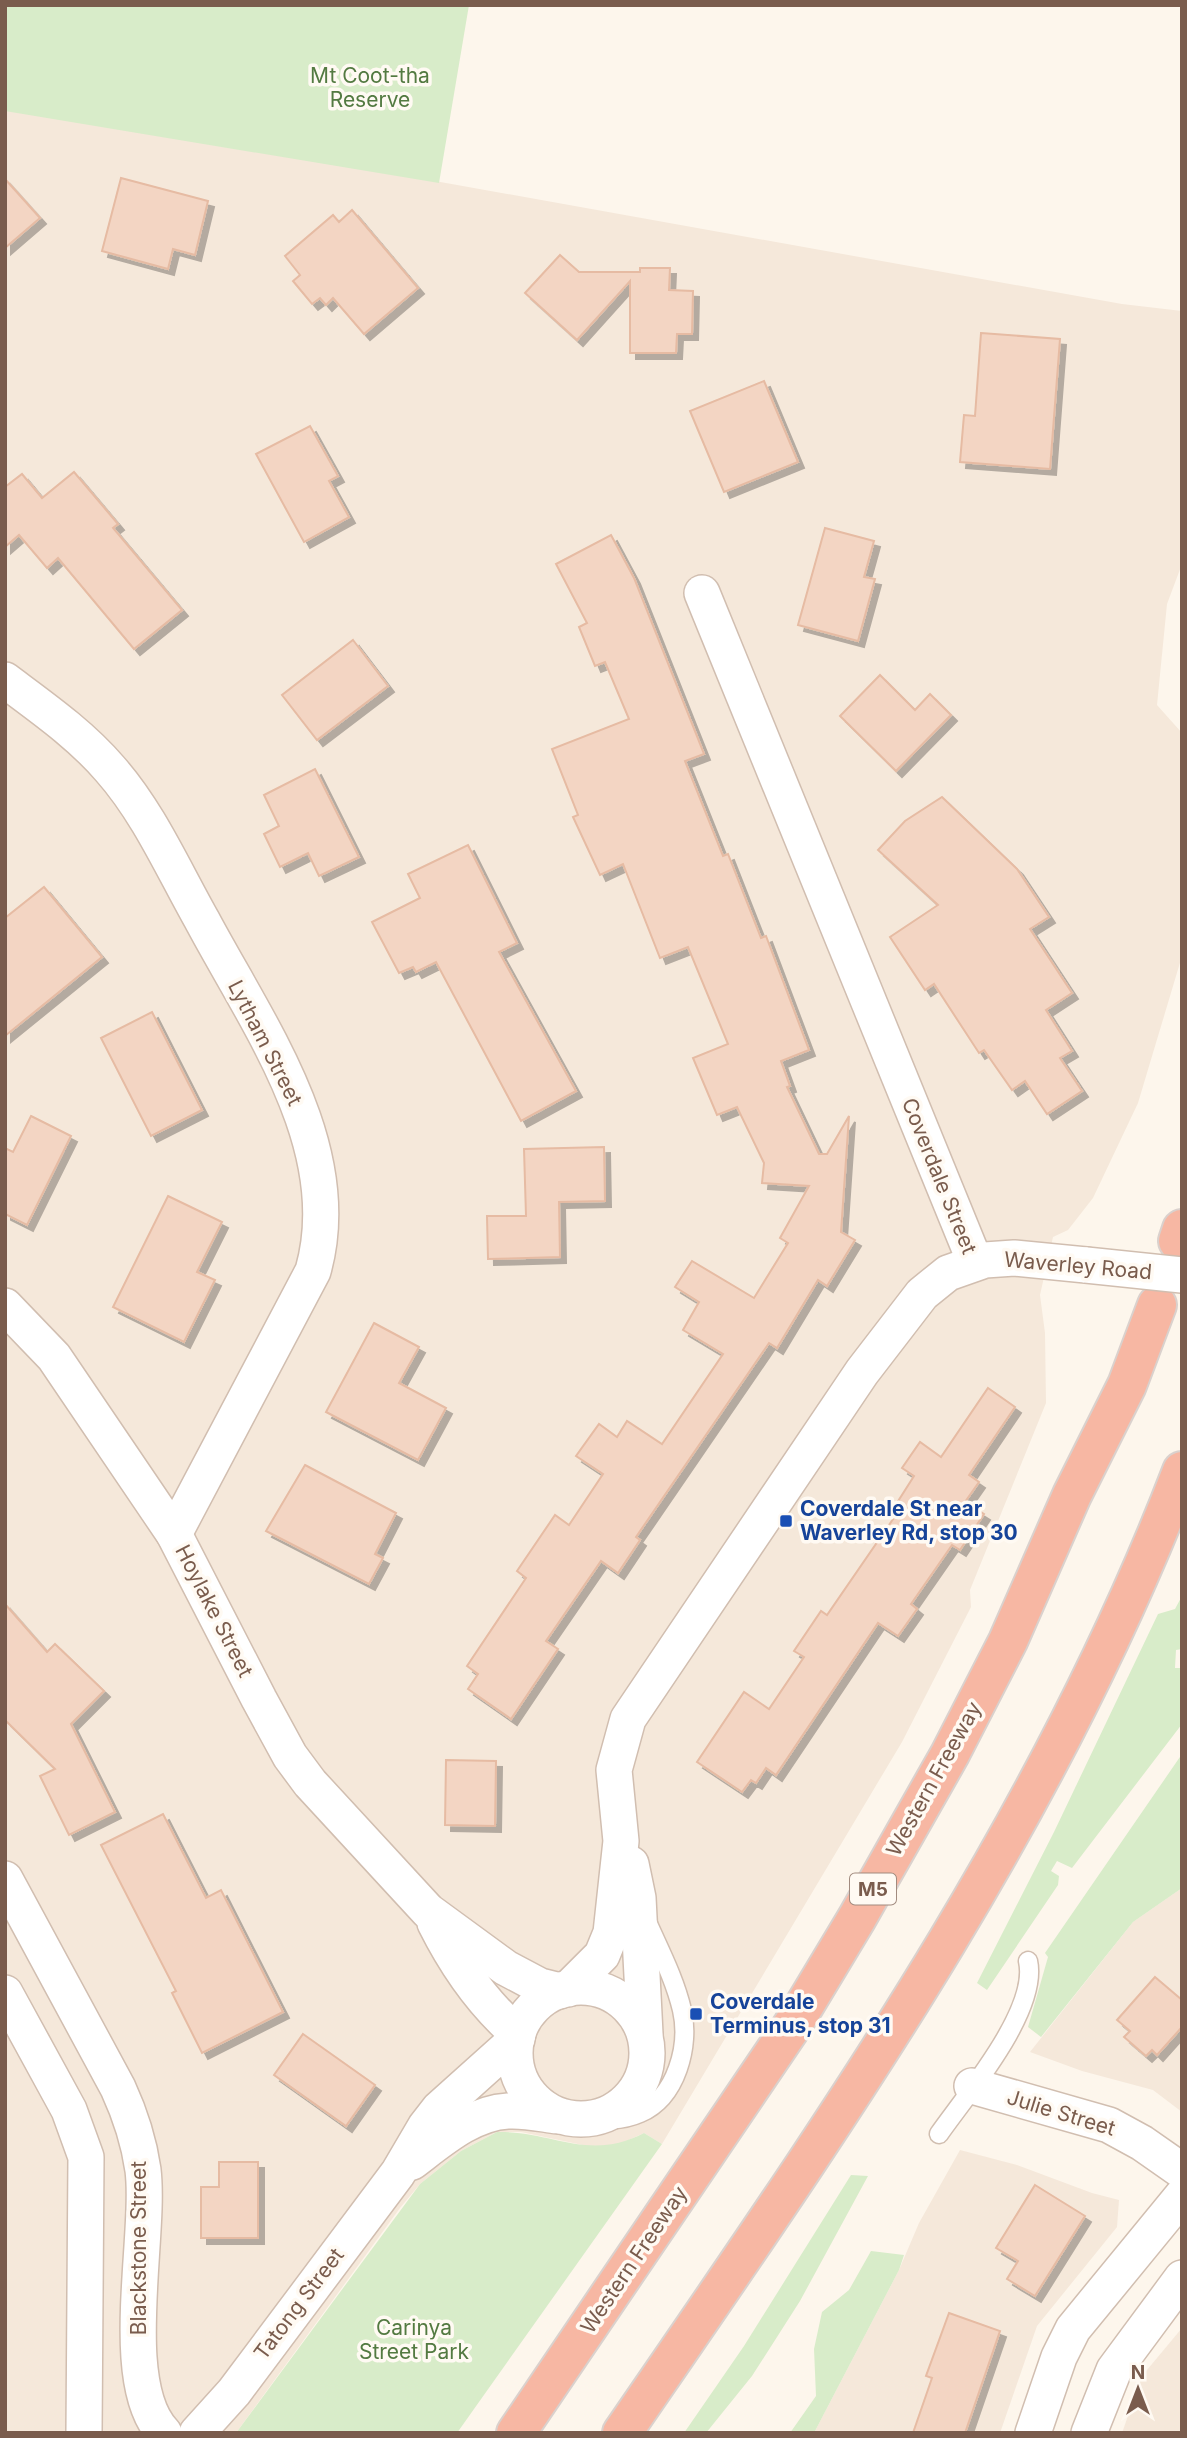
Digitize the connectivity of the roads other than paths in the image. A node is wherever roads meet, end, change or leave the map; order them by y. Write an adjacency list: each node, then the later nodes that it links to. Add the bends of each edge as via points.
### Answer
1 (702, 593): 4 (street, Coverdale Street)
2 (5, 680): 8 (street, Lytham Street, via 90,748 144,816 285,1073 314,1163 320,1239 313,1271)
3 (1180, 1248): 4 (street, Waverley Road, bridge, via 1086,1265 1014,1258)
4 (975, 1262): 9 (street, Coverdale Street, via 948,1273 912,1306 638,1700 622,1732 614,1770)
5 (5, 1306): 8 (street, Hoylake Street, via 54,1357)
6 (1157, 1306): 28 (highway, Western Freeway / M5, via 1127,1385 1072,1495 1008,1641 877,1883 792,2026)
7 (1182, 1471): 29 (highway, via 1116,1626 1002,1853 810,2160)
8 (174, 1534): 12 (street, Hoylake Street, via 290,1756)
9 (621, 1842): 11 (street, Coverdale Street); 14 (street, Coverdale Street, via 609,1940 596,1963)
10 (5, 1879): 26 (street, Blackstone Street, via 132,2122 143,2170 140,2360 150,2413)
11 (638, 1898): 17 (street, Coverdale Street); 19 (lane, via 682,2010 681,2059 670,2083 644,2111 616,2119)
12 (428, 1911): 14 (street, Hoylake Street, via 506,1968 540,1986); 16 (street, Hoylake Street, via 464,1975)
13 (1028, 1961): 18 (lane, via 1030,1971 1016,2023)
14 (564, 1990): 16 (street, via 534,2007); 17 (street, via 594,1989 615,1997 631,2011)
15 (5, 1993): 25 (street, via 69,2110 86,2157)
16 (517, 2037): 19 (street, via 516,2066 523,2086 546,2109); 22 (street, Tatong Street, via 439,2109)
17 (645, 2040): 19 (street, via 644,2074 634,2093 608,2113)
18 (972, 2086): 20 (lane); 21 (street, Julie Street, via 1109,2125)
19 (571, 2118): 22 (street, Tatong Street, via 515,2111 488,2115 446,2137)
20 (939, 2134)
21 (1182, 2171)
22 (398, 2173): 27 (street, Tatong Street)
23 (1182, 2196): 30 (street, via 1073,2329)
24 (1182, 2278): 31 (street, via 1114,2370)
25 (84, 2433)
26 (164, 2433)
27 (197, 2433)
28 (516, 2433)
29 (622, 2433)
30 (1033, 2433)
31 (1089, 2433)

